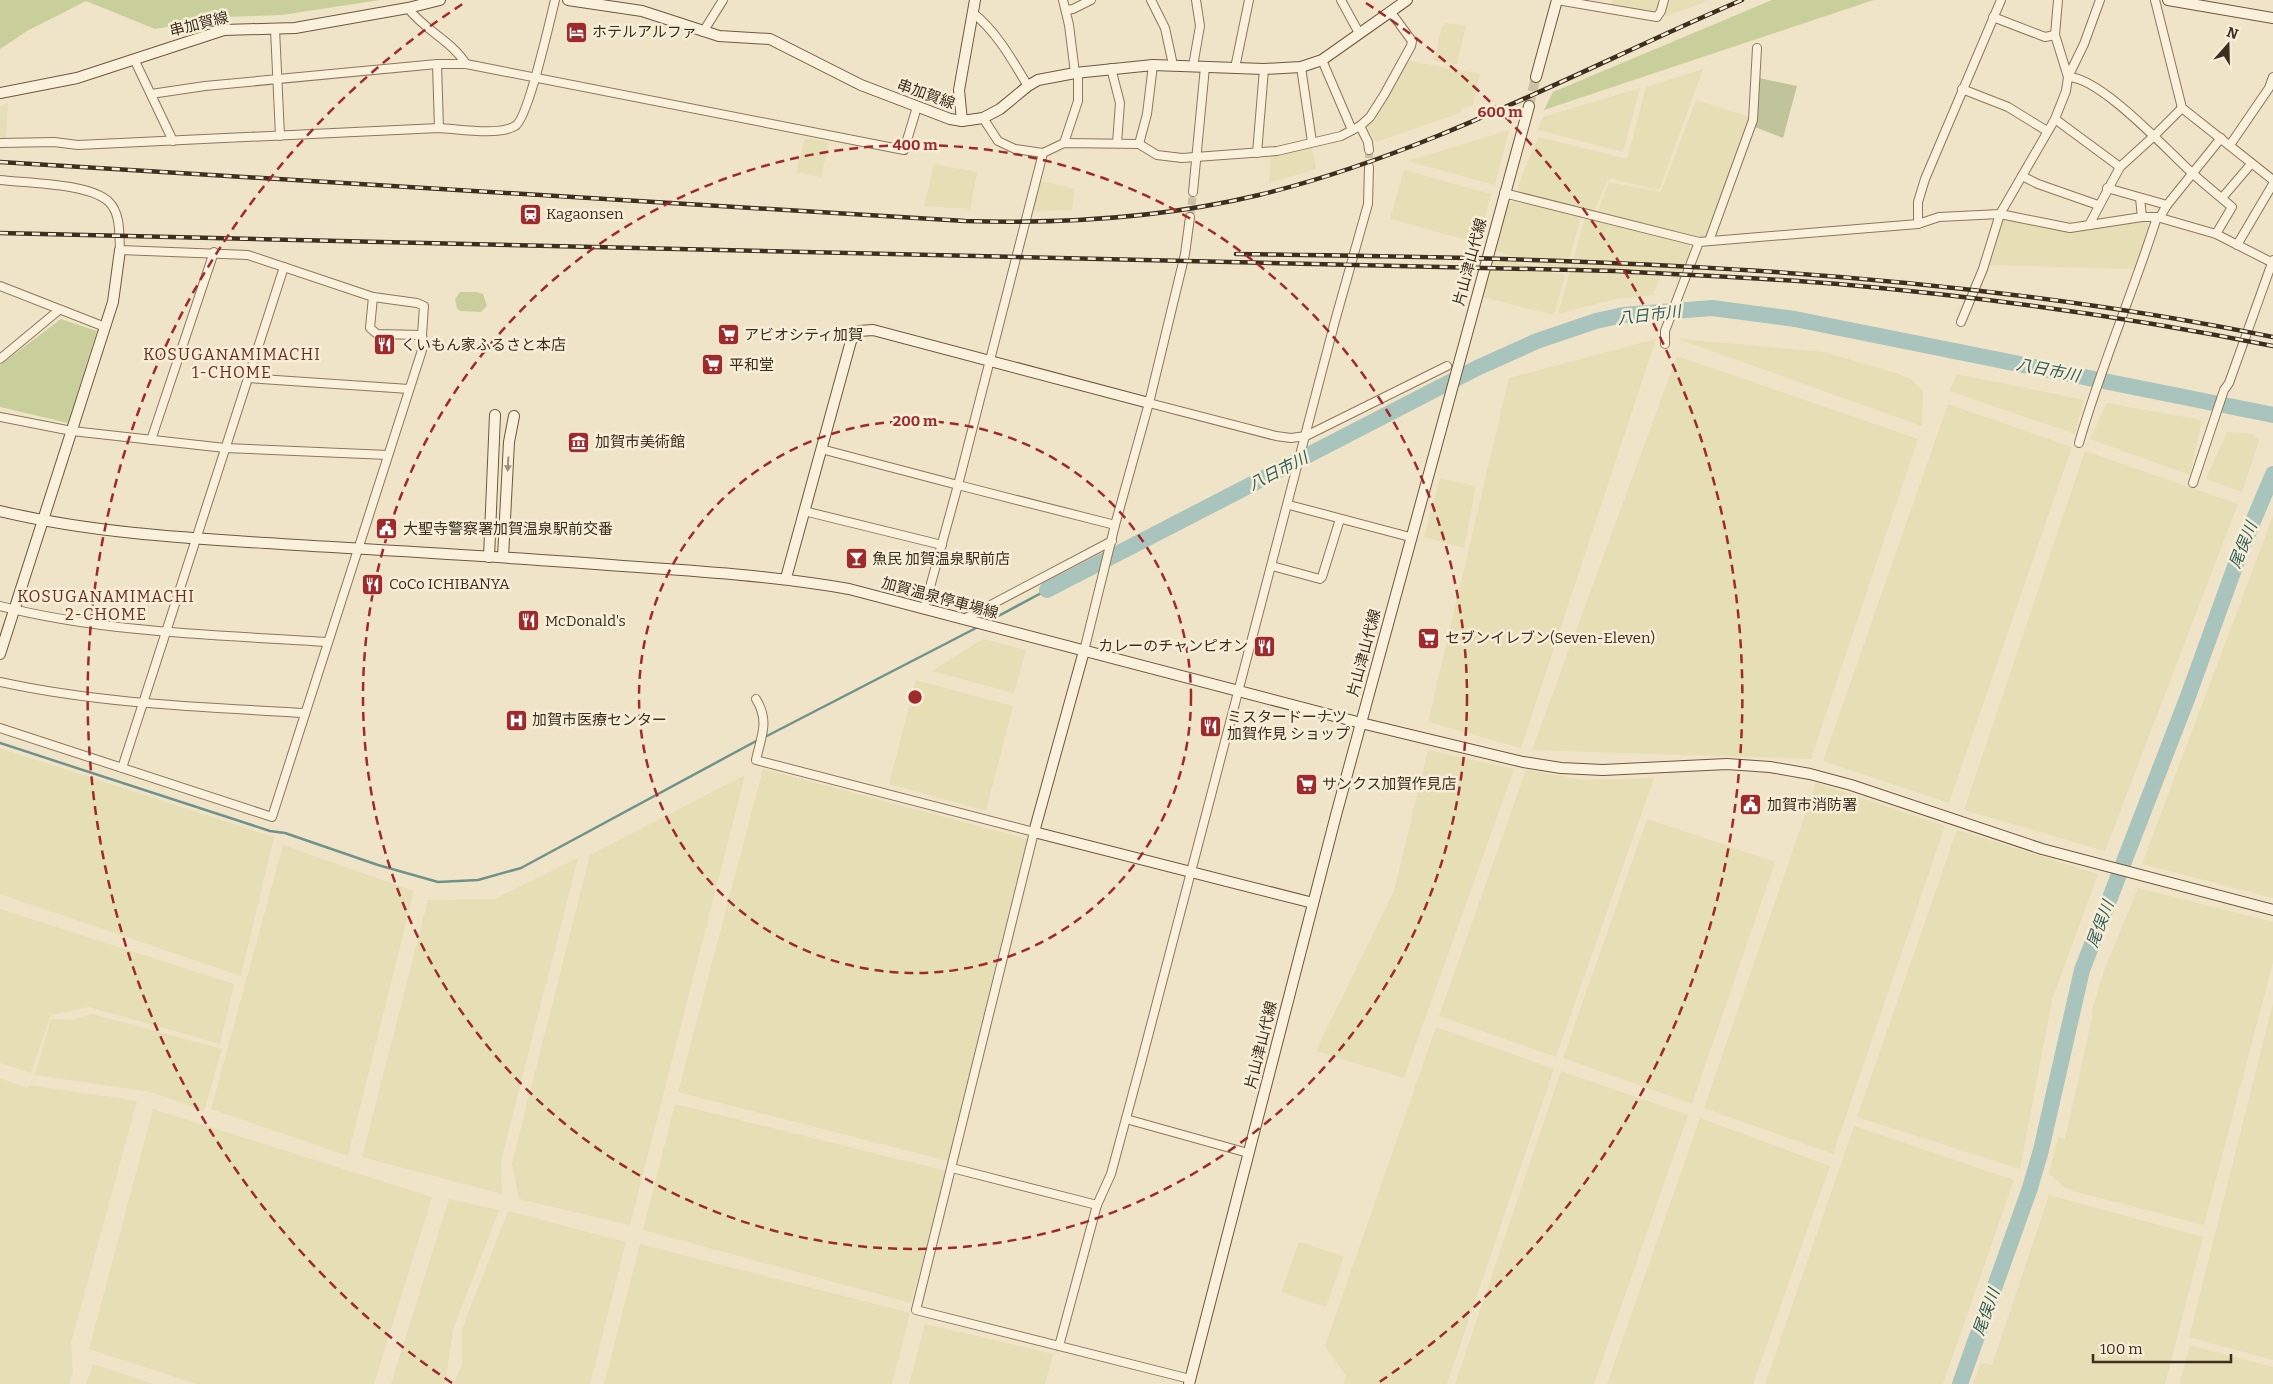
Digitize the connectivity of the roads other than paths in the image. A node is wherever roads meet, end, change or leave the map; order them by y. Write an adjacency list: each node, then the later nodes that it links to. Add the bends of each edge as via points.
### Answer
1 (438, 0): 20 (main road, 串加賀線)
2 (555, 0): 44 (street)
3 (568, 0): 27 (main road, 串加賀線, via 642,11)
4 (722, 0): 27 (street)
5 (975, 0): 23 (main road)
6 (1063, 0): 21 (street)
7 (1091, 0): 21 (street)
8 (1151, 0): 35 (street, via 1165,28)
9 (1196, 0): 37 (street, via 1200,26)
10 (1249, 0): 41 (street)
11 (1341, 0): 28 (street)
12 (1557, 0): 13 (street, via 1657,17); 45 (main road)
13 (1664, 0)
14 (2001, 0): 24 (street)
15 (2058, 0): 29 (street)
16 (2100, 0): 46 (street)
17 (2155, 0): 56 (street)
18 (2168, 0): 25 (main road)
19 (1403, 1): 22 (main road, 串加賀線)
20 (408, 8): 26 (main road, 串加賀線); 34 (street)
21 (1066, 10): 43 (street)
22 (1390, 11): 28 (main road, 串加賀線); 61 (street, via 1412,41 1411,46 1370,117)
23 (973, 13): 49 (street, via 1002,45); 59 (main road, via 959,90)
24 (1993, 17): 29 (street, via 2045,37); 50 (street)
25 (2273, 18)
26 (275, 29): 31 (main road, 串加賀線, via 224,30); 48 (street)
27 (703, 32): 55 (main road, 串加賀線, via 732,38 770,39 861,85)
28 (1359, 33): 32 (main road, 串加賀線)
29 (2055, 35): 46 (street)
30 (1757, 48): 99 (street, via 1754,120)
31 (134, 59): 52 (main road, 串加賀線, via 77,78); 53 (street)
32 (1322, 60): 39 (main road, 串加賀線); 61 (street)
33 (438, 64): 34 (street); 48 (street); 60 (street)
34 (466, 64): 44 (street)
35 (1173, 65): 36 (main road, 串加賀線); 37 (main road, 串加賀線)
36 (1153, 66): 40 (main road, 串加賀線); 71 (street, via 1147,114)
37 (1192, 66): 38 (main road, 串加賀線)
38 (1205, 67): 41 (main road, 串加賀線); 76 (street)
39 (1301, 67): 42 (main road, 串加賀線); 67 (street)
40 (1111, 68): 43 (main road, 串加賀線); 70 (street, via 1120,103)
41 (1235, 68): 42 (main road, 串加賀線)
42 (1264, 69): 75 (street)
43 (1077, 73): 49 (main road, 串加賀線, via 1038,80); 69 (street, via 1078,101)
44 (534, 76): 55 (street, via 904,150); 60 (street, via 530,100 516,126 499,131)
45 (1536, 77)
46 (2068, 77): 58 (street); 64 (street, via 2077,77 2102,92)
47 (2273, 77): 51 (street)
48 (278, 80): 53 (street); 63 (street)
49 (1028, 86): 57 (main road, 串加賀線, via 1000,110)
50 (1962, 89): 62 (street, via 2008,107); 95 (street, via 1925,179 1918,202)
51 (2271, 89): 72 (street)
52 (1, 93)
53 (151, 94): 66 (street)
54 (1528, 106): 86 (main road, 片山津山代線)
55 (917, 107): 59 (main road, 串加賀線)
56 (2182, 108): 64 (street); 65 (street)
57 (983, 118): 59 (main road, 串加賀線); 74 (street, via 998,141 1015,149)
58 (2055, 119): 62 (street); 79 (street)
59 (962, 121)
60 (440, 128): 63 (street)
61 (1356, 128): 67 (street, via 1341,136); 73 (street, via 1368,142)
62 (2047, 131): 81 (street)
63 (280, 136): 66 (street)
64 (2154, 136): 79 (street); 80 (street)
65 (2221, 138): 72 (street); 80 (street)
66 (173, 141): 68 (street, via 78,145)
67 (1312, 142): 75 (street)
68 (0, 143)
69 (1064, 143): 70 (street); 74 (street)
70 (1117, 143): 71 (street)
71 (1139, 144): 76 (street, via 1157,155)
72 (2230, 145): 77 (street)
73 (1368, 150)
74 (1042, 153): 113 (street)
75 (1257, 153): 76 (street)
76 (1197, 158): 85 (street)
77 (2251, 164): 83 (street); 88 (street)
78 (1369, 167): 122 (street, via 1368,204)
79 (2120, 167): 84 (street)
80 (2192, 173): 88 (street); 90 (street)
81 (2022, 176): 89 (street); 91 (street)
82 (0, 180): 101 (street, via 47,184 100,195 109,202 118,219)
83 (2273, 182): 100 (street)
84 (2108, 188): 87 (street); 89 (street)
85 (1193, 192)
86 (1504, 193): 98 (street); 136 (main road, 片山津山代線)
87 (2140, 198): 90 (street); 93 (street)
88 (2222, 198): 97 (street, via 2232,207)
89 (2098, 205): 96 (street)
90 (2167, 205): 94 (street)
91 (2000, 214): 95 (street, via 1939,217); 96 (street, via 2070,228); 108 (street, via 1984,269)
92 (1190, 217): 117 (street, via 1185,254)
93 (2142, 217): 94 (street); 96 (street)
94 (2158, 217): 97 (street); 124 (street, via 2091,402)
95 (1918, 224): 99 (street)
96 (2089, 225)
97 (2216, 234): 100 (street)
98 (1699, 242): 99 (street); 111 (street, via 1676,297)
99 (1710, 242)
100 (2237, 245): 103 (street)
101 (120, 250): 102 (street); 109 (main road, via 116,285)
102 (214, 252): 104 (street, via 248,254); 123 (street)
103 (2272, 262): 128 (street, via 2229,384 2224,390)
104 (284, 267): 106 (street); 115 (street)
105 (0, 286): 107 (street)
106 (373, 297): 110 (street, via 424,306); 110 (street, via 370,328 377,334)
107 (59, 310): 109 (street); 112 (street)
108 (1961, 322)
109 (105, 327): 121 (main road)
110 (422, 335): 116 (street, via 424,344)
111 (1664, 344)
112 (0, 359)
113 (990, 360): 117 (main road); 126 (main road, via 873,330 858,331 851,341); 129 (street)
114 (1447, 366): 122 (street)
115 (248, 378): 116 (street); 125 (street)
116 (409, 389): 127 (street)
117 (1150, 403): 122 (street, via 1276,436); 135 (street)
118 (495, 415): 141 (main road)
119 (514, 416): 142 (main road, one-way to 142, via 509,442)
120 (0, 417): 121 (street)
121 (72, 431): 123 (street); 134 (main road)
122 (1305, 439): 130 (street)
123 (151, 440): 125 (street)
124 (2080, 443)
125 (225, 448): 127 (street); 137 (street)
126 (821, 449): 129 (street); 132 (main road)
127 (388, 455): 140 (street)
128 (2194, 483)
129 (958, 485): 135 (street); 139 (street)
130 (1289, 505): 133 (street); 143 (street)
131 (0, 511): 134 (main road, 加賀温泉停車場線)
132 (804, 511): 139 (street); 144 (main road)
133 (1340, 519): 136 (street); 143 (street, via 1322,577)
134 (43, 521): 137 (main road, 加賀温泉停車場線, via 95,530); 147 (main road)
135 (1115, 525): 138 (street)
136 (1410, 537): 158 (main road, 片山津山代線)
137 (196, 539): 140 (main road, 加賀温泉停車場線); 149 (street)
138 (1111, 543): 148 (street); 151 (street)
139 (942, 545): 146 (street)
140 (359, 549): 141 (main road, 加賀温泉停車場線); 150 (street)
141 (488, 557): 142 (main road, 加賀温泉停車場線)
142 (502, 557): 144 (main road, 加賀温泉停車場線)
143 (1272, 566): 154 (street)
144 (786, 578): 146 (main road, 加賀温泉停車場線, via 849,589)
145 (0, 606): 147 (street)
146 (924, 609): 148 (main road, 加賀温泉停車場線)
147 (15, 610): 149 (street); 152 (main road)
148 (966, 620): 151 (main road, 加賀温泉停車場線)
149 (167, 632): 150 (street); 156 (street)
150 (328, 642): 157 (street)
151 (1084, 651): 154 (main road, 加賀温泉停車場線); 161 (main road)
152 (0, 654)
153 (0, 682): 156 (street, via 53,693)
154 (1239, 691): 158 (main road, 加賀温泉停車場線); 162 (street)
155 (756, 699): 161 (street, via 764,713 756,760)
156 (143, 703): 157 (street); 160 (street)
157 (305, 714): 160 (street, via 272,817)
158 (1361, 723): 163 (main road, 片山津山代線); 164 (main road, 加賀温泉停車場線, via 1561,768 1603,770 1727,764 1810,774 2042,849)
159 (0, 728): 160 (street)
160 (122, 768)
161 (1034, 832): 162 (main road); 167 (street)
162 (1191, 873): 163 (main road); 165 (street)
163 (1313, 904): 166 (main road, 片山津山代線)
164 (2273, 910)
165 (1126, 1119): 166 (street); 168 (street, via 1111,1174)
166 (1248, 1153): 170 (main road, 片山津山代線)
167 (952, 1168): 168 (street); 169 (street, via 916,1310)
168 (1097, 1205): 169 (street)
169 (1059, 1346): 170 (street)
170 (1189, 1381)

